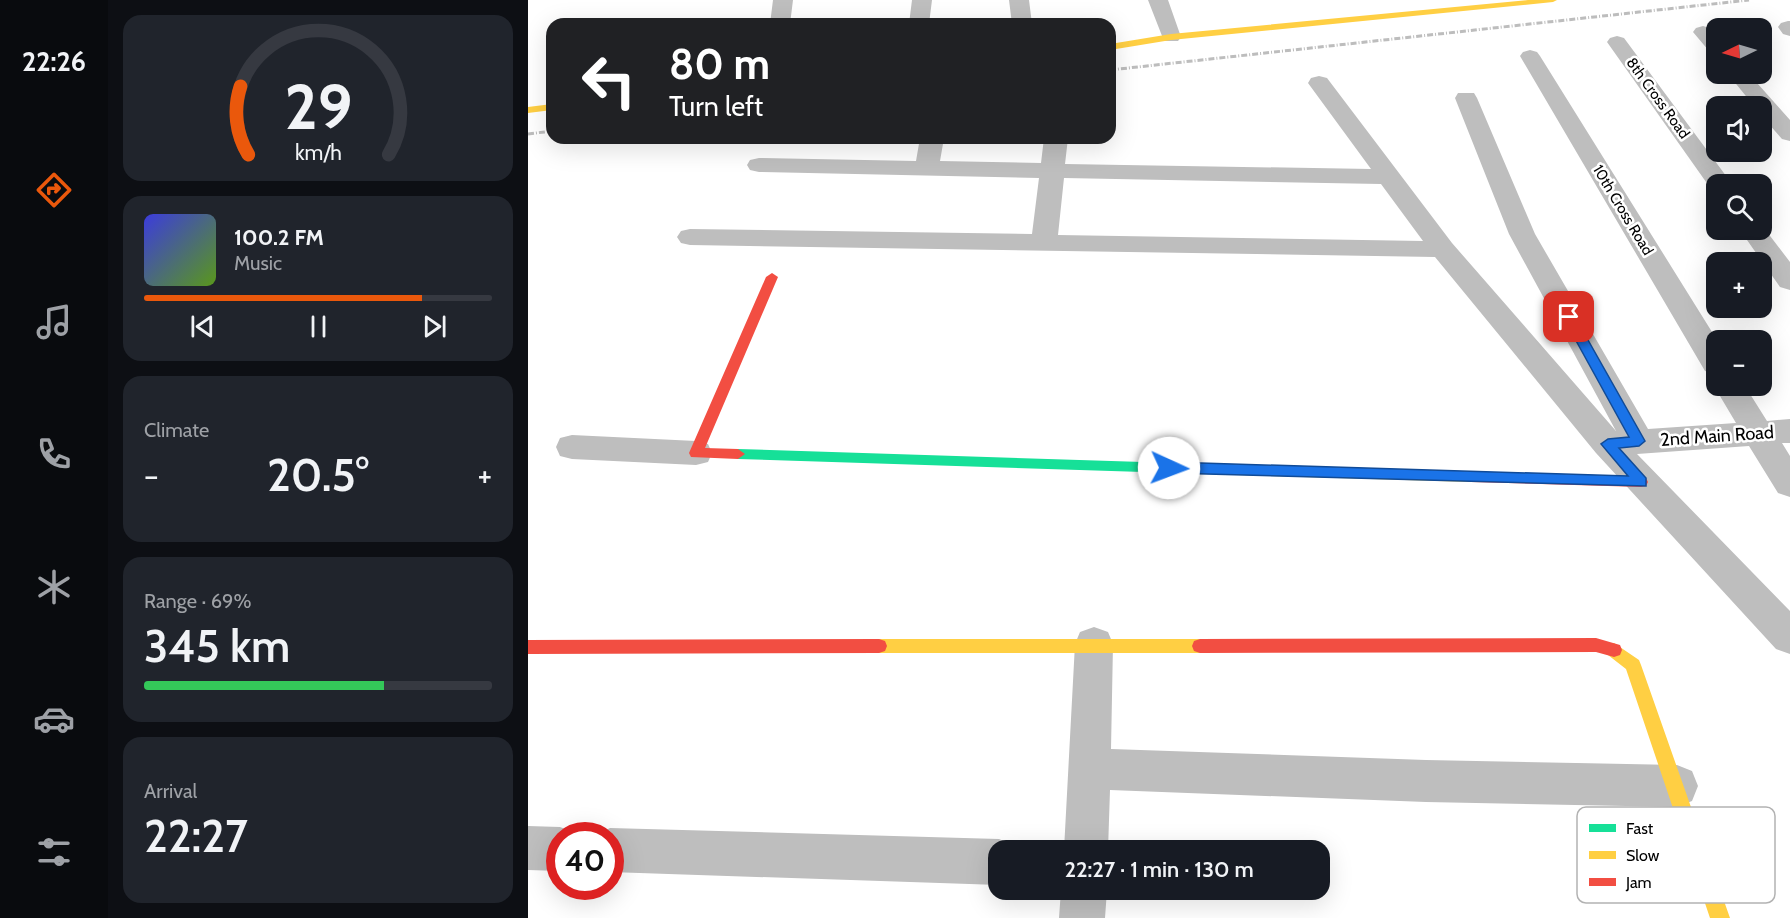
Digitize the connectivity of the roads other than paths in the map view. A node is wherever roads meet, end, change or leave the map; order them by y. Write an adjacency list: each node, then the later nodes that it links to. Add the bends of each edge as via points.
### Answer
1 (783, 0): 6 (street)
2 (922, 0): 7 (street)
3 (1019, 0): 8 (street)
4 (1158, 0): 9 (street)
5 (1553, 0): 9 (street)
6 (781, 18)
7 (920, 18)
8 (1021, 18)
9 (1171, 37): 11 (street)
10 (1617, 42): 24 (street, 8th Cross Road)
11 (1116, 46)
12 (1530, 56): 32 (street, 10th Cross Road)
13 (1319, 83): 25 (street)
14 (1747, 84): 18 (street)
15 (1466, 98): 35 (street, via 1522,234)
16 (546, 108): 17 (street)
17 (528, 110)
18 (1790, 134)
19 (931, 144): 22 (street)
20 (1055, 144): 23 (street)
21 (759, 165): 22 (street)
22 (927, 168): 23 (street)
23 (1052, 171): 25 (street); 28 (street)
24 (1713, 174)
25 (1388, 177): 29 (street)
26 (690, 237): 28 (street)
27 (1760, 240): 31 (street)
28 (1044, 243): 29 (street)
29 (1443, 249): 35 (street)
30 (772, 278): 37 (street)
31 (1790, 281)
32 (1706, 346)
33 (1739, 396): 34 (street)
34 (1774, 432): 35 (street, 2nd Main Road); 39 (street)
35 (1623, 442): 38 (street)
36 (572, 447): 37 (street)
37 (696, 453): 38 (street)
38 (1641, 482): 40 (street)
39 (1790, 484)
40 (1790, 637)
41 (1094, 644): 42 (street); 43 (street); 44 (street, via 1612,648 1633,665)
42 (528, 647)
43 (1088, 770): 44 (street); 46 (street)
44 (1677, 786): 45 (street)
45 (1684, 807)
46 (1086, 840)
47 (528, 848): 48 (street)
48 (546, 849)
49 (624, 850): 50 (street)
50 (988, 862)
51 (1083, 900): 53 (street)
52 (1715, 903): 54 (street)
53 (1082, 918)
54 (1720, 918)

